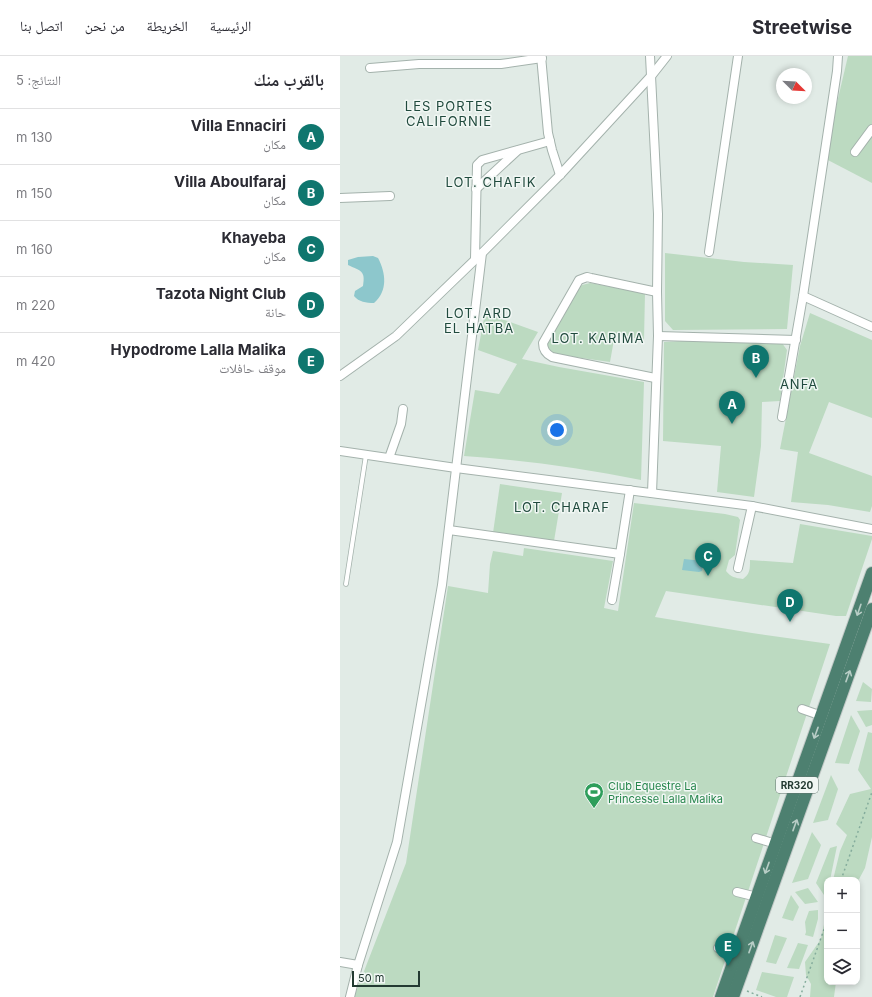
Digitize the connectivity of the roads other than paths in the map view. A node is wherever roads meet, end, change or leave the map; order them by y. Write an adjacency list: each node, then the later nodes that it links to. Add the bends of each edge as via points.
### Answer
1 (650, 56): 7 (street)
2 (666, 56): 7 (street)
3 (738, 56): 16 (street)
4 (838, 56): 20 (street, via 838,71)
5 (542, 57): 6 (street, via 501,64 419,64); 9 (street)
6 (370, 68)
7 (652, 75): 12 (street); 19 (street, via 658,214)
8 (872, 131): 11 (street)
9 (550, 141): 10 (street); 12 (street)
10 (518, 150): 13 (street); 13 (street, via 479,162 476,170)
11 (855, 152)
12 (560, 175): 17 (street)
13 (476, 189): 18 (street)
14 (390, 196): 15 (street)
15 (340, 198)
16 (709, 252)
17 (482, 253): 18 (street); 32 (street)
18 (475, 260): 25 (street, via 396,336)
19 (656, 292): 23 (street); 26 (street, via 583,278 543,348 552,357)
20 (803, 296): 22 (street); 24 (street)
21 (872, 317): 22 (street)
22 (870, 326)
23 (658, 336): 24 (street); 26 (street)
24 (796, 340): 28 (street)
25 (340, 376)
26 (655, 378): 34 (street)
27 (403, 409): 31 (street, via 401,424)
28 (782, 417)
29 (340, 451): 30 (street)
30 (366, 455): 31 (street); 41 (lane)
31 (388, 458): 32 (street)
32 (456, 468): 33 (street); 37 (street)
33 (630, 490): 34 (street); 38 (street)
34 (652, 493): 35 (street)
35 (752, 506): 36 (street); 39 (street)
36 (872, 528)
37 (449, 530): 38 (street); 54 (street, via 397,842)
38 (620, 554): 42 (street)
39 (738, 568)
40 (872, 574): 44 (highway, RR320, one-way to 44)
41 (346, 584)
42 (612, 600)
43 (872, 609): 44 (highway, RR320, one-way to 43)
44 (836, 692): 46 (highway, RR320); 55 (highway, RR320, one-way to 44)
45 (802, 709): 46 (street)
46 (822, 716): 48 (highway, RR320, one-way to 48)
47 (756, 838): 48 (street)
48 (776, 844): 50 (highway, RR320, one-way to 50)
49 (737, 892): 50 (street)
50 (757, 897): 52 (highway, RR320)
51 (718, 948): 52 (street)
52 (736, 955): 57 (highway, RR320)
53 (340, 962): 54 (street)
54 (358, 966): 56 (street)
55 (735, 992)
56 (350, 997)
57 (721, 997)

